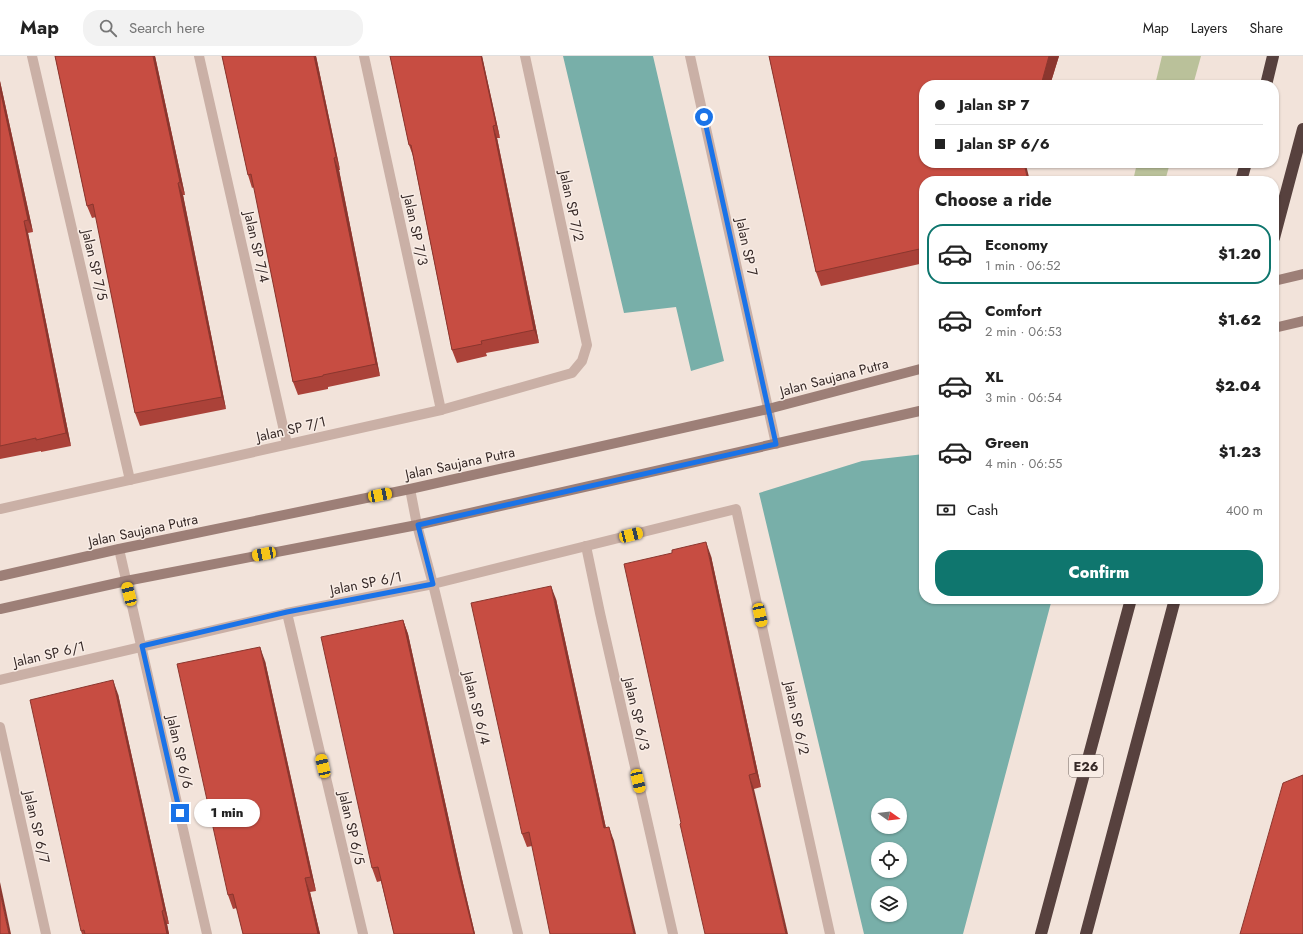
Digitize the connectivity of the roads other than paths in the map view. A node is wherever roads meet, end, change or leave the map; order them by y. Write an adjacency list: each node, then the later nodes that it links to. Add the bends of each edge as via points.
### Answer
1 (32, 56): 21 (street, Jalan SP 7/5)
2 (199, 56): 19 (street, Jalan SP 7/4)
3 (364, 56): 17 (street, Jalan SP 7/3)
4 (525, 56): 14 (street, Jalan SP 7/2, via 587,345)
5 (690, 56): 16 (street, Jalan SP 7)
6 (1273, 56): 7 (highway)
7 (1267, 80)
8 (1303, 129): 9 (highway)
9 (1279, 220)
10 (1303, 274): 11 (main road)
11 (1279, 280)
12 (1303, 321): 13 (main road)
13 (1279, 327)
14 (582, 361): 17 (street, Jalan SP 7/1, via 572,373)
15 (919, 369): 16 (main road, Jalan Saujana Putra)
16 (768, 409): 20 (street, Jalan SP 7); 22 (main road, Jalan Saujana Putra)
17 (441, 410): 19 (street, Jalan SP 7/1)
18 (919, 411): 20 (main road)
19 (287, 444): 21 (street, Jalan SP 7/1)
20 (776, 444): 25 (main road)
21 (130, 480): 23 (street, Jalan SP 7/1)
22 (410, 489): 25 (street, Jalan SP 6/4); 27 (main road, Jalan Saujana Putra)
23 (0, 509)
24 (736, 509): 26 (street, Jalan SP 6/1); 43 (street, Jalan SP 6/2)
25 (418, 525): 29 (main road); 30 (street, Jalan SP 6/4)
26 (586, 546): 30 (street, Jalan SP 6/1); 42 (street, Jalan SP 6/3)
27 (119, 549): 28 (main road, Jalan Saujana Putra); 29 (street, Jalan SP 6/6)
28 (0, 576)
29 (126, 581): 33 (main road); 35 (street, Jalan SP 6/6)
30 (433, 584): 34 (street, Jalan SP 6/1); 41 (street, Jalan SP 6/4)
31 (1130, 604): 44 (highway, E26)
32 (1174, 604): 45 (highway)
33 (0, 609)
34 (287, 612): 35 (street, Jalan SP 6/1); 40 (street, Jalan SP 6/5)
35 (142, 646): 36 (street, Jalan SP 6/1); 39 (street, Jalan SP 6/6)
36 (0, 680)
37 (0, 727): 38 (street, Jalan SP 6/7)
38 (46, 934)
39 (207, 934)
40 (363, 934)
41 (518, 934)
42 (672, 934)
43 (830, 934)
44 (1041, 934)
45 (1086, 934)

